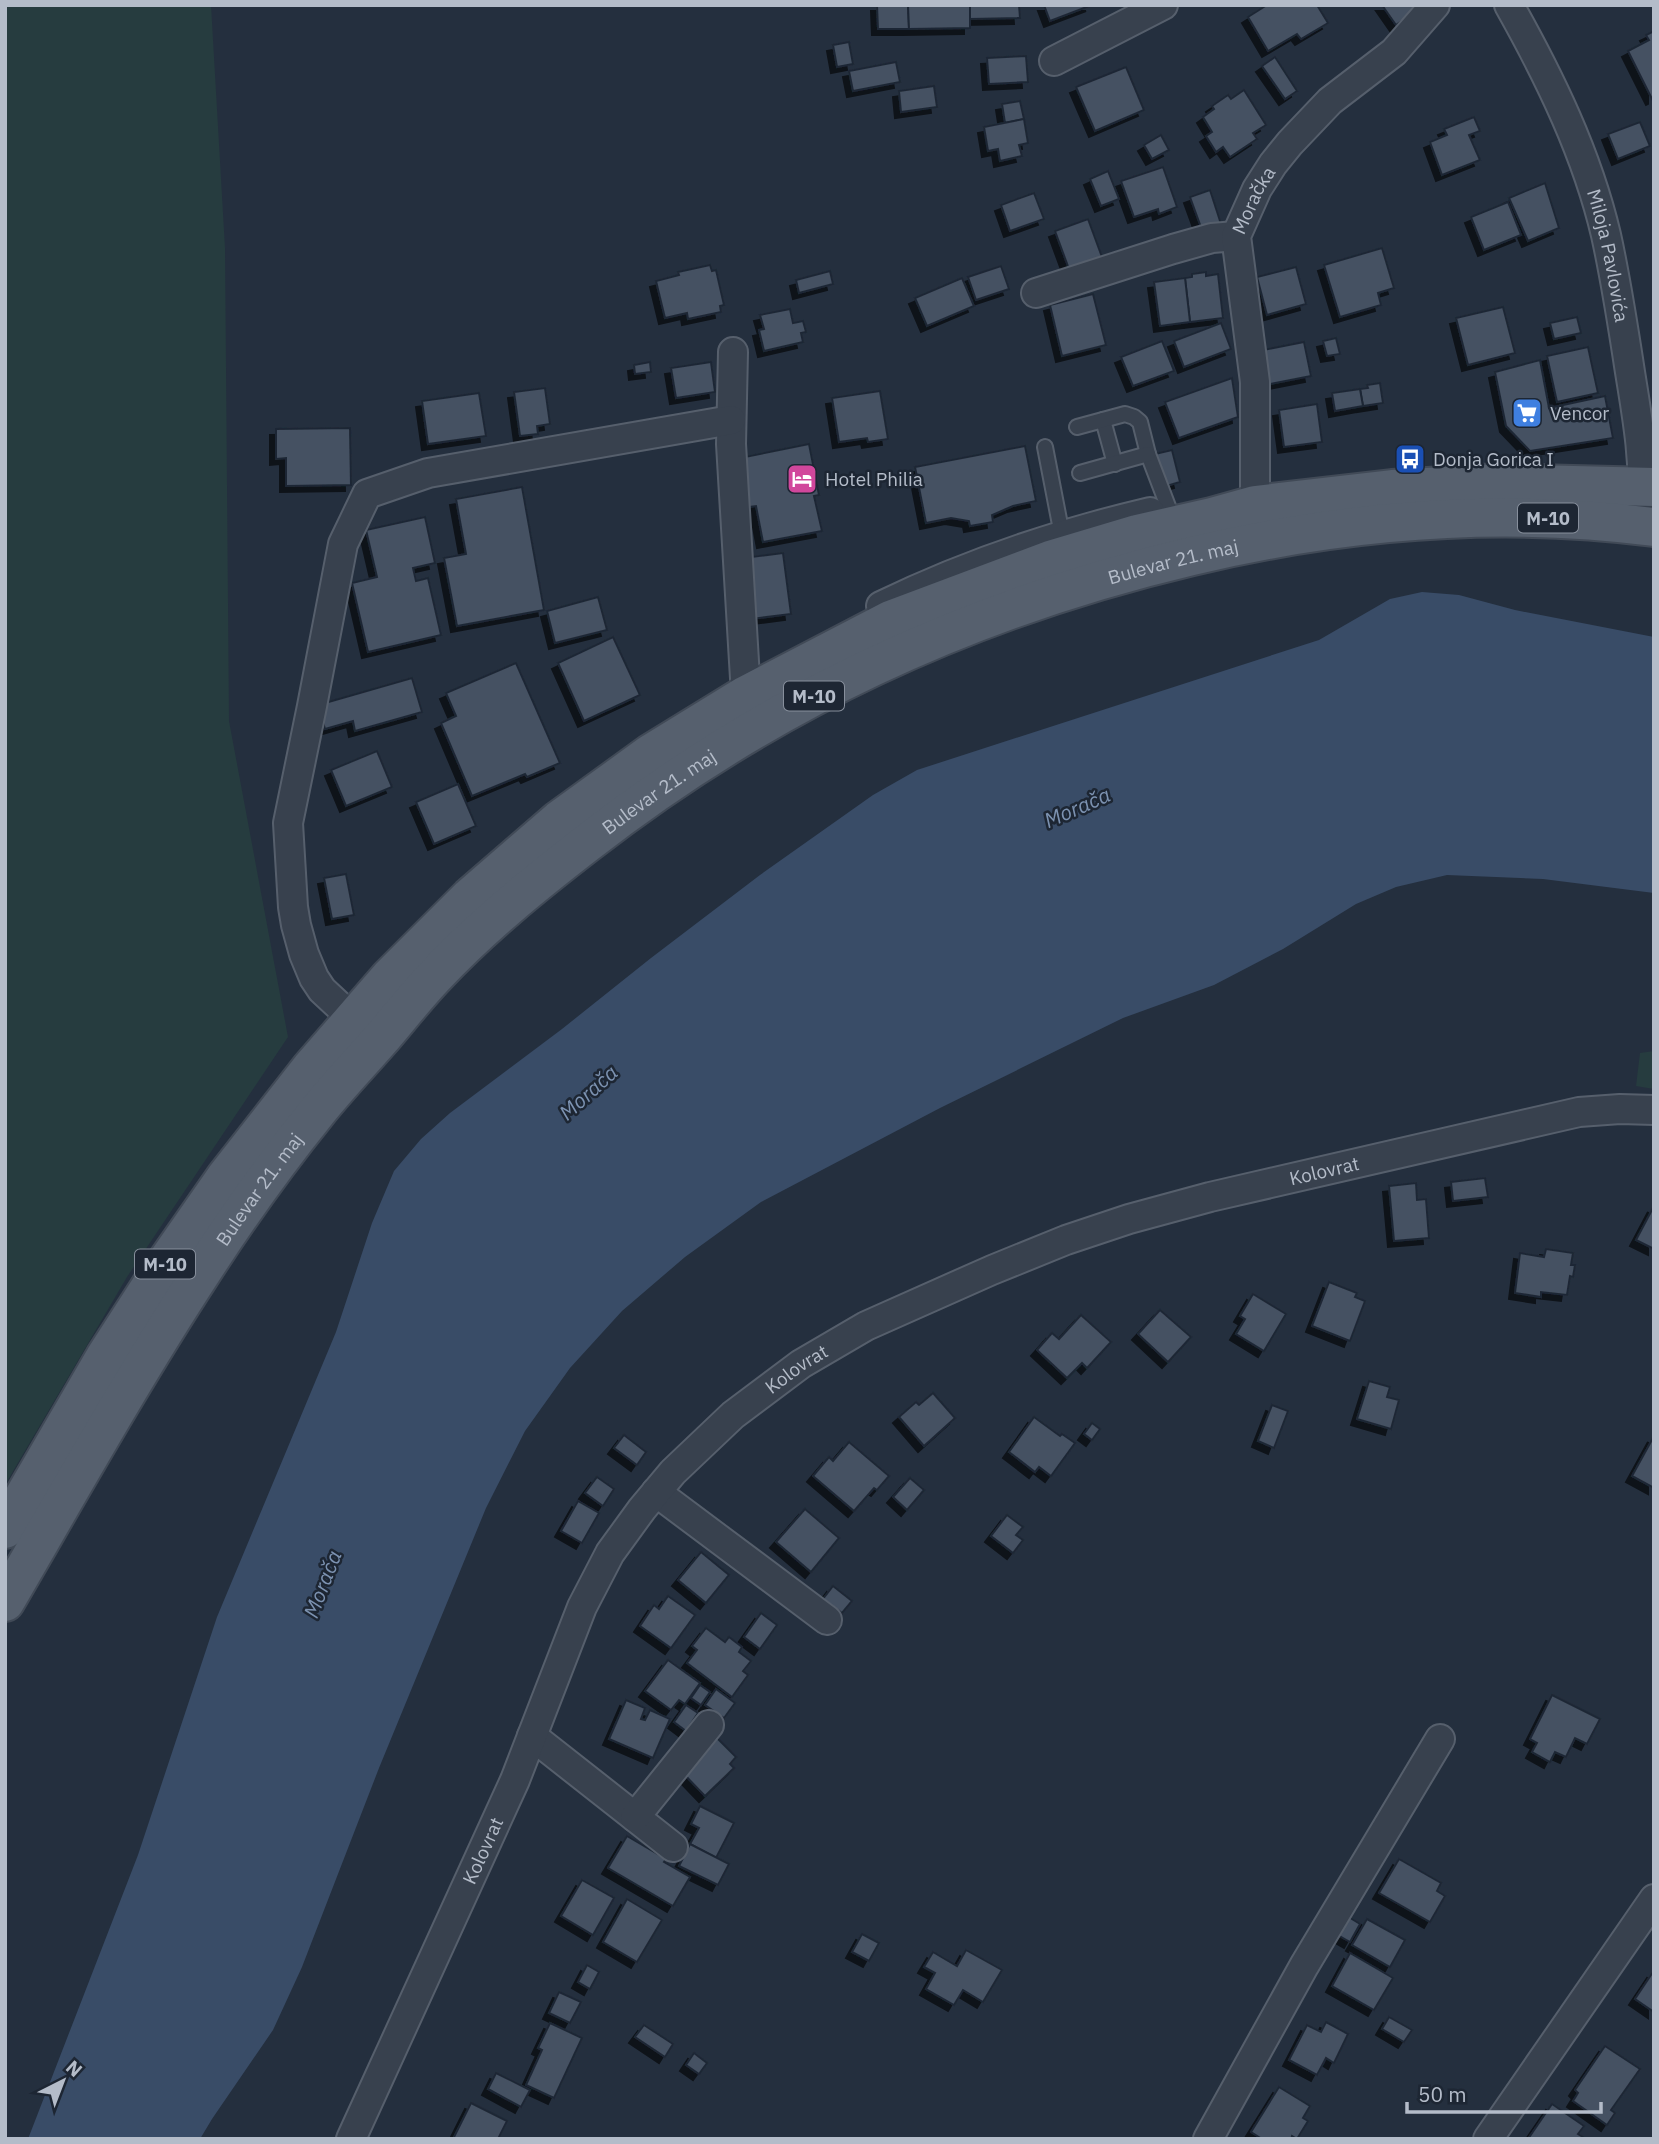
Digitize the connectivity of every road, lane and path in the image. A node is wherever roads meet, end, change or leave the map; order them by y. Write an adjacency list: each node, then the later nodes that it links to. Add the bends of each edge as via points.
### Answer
1 (1163, 5): 4 (street)
2 (1434, 5): 5 (street, Moračka, via 1394,51 1330,101 1290,143 1257,189)
3 (1509, 5): 15 (street, Miloja Pavlovića, via 1561,105 1600,212)
4 (1054, 61)
5 (1236, 236): 6 (street, via 1172,249); 16 (street, Moračka, via 1255,382)
6 (1036, 293)
7 (733, 352): 8 (street)
8 (731, 420): 21 (street); 22 (street, via 428,473 367,494 343,544 288,822 293,907 304,954 322,990)
9 (1103, 420): 10 (lane); 12 (lane, via 1125,414 1134,417 1140,422); 13 (lane)
10 (1077, 427)
11 (1045, 447): 20 (lane)
12 (1148, 454): 13 (lane); 17 (lane)
13 (1115, 464): 14 (lane)
14 (1080, 473)
15 (1648, 486): 16 (main road, Bulevar 21. maj / M-10, via 1437,485); 19 (street, Miloja Pavlovića)
16 (1255, 505): 18 (main road, Bulevar 21. maj / M-10)
17 (1169, 509): 18 (street); 20 (street)
18 (1212, 517): 21 (main road, Bulevar 21. maj / M-10, via 1050,560 924,606)
19 (1647, 526): 22 (main road, Bulevar 21. maj / M-10, via 1493,516 1306,533 1224,548 1083,584 1003,611 845,679 718,750 545,874 425,987)
20 (1062, 535): 21 (street, via 902,596 798,647)
21 (746, 685): 22 (main road, Bulevar 21. maj / M-10, via 559,820 470,897 390,977)
22 (365, 1031): 25 (main road, Bulevar 21. maj / M-10, via 271,1117 225,1178 105,1357); 26 (main road, Bulevar 21. maj / M-10, via 318,1110 202,1271)
23 (1654, 1110): 24 (street, Kolovrat, via 1579,1112 1210,1197 1066,1240 833,1343 733,1415)
24 (656, 1492): 27 (street); 29 (street, Kolovrat, via 610,1553 588,1596)
25 (5, 1529)
26 (5, 1602)
27 (827, 1620)
28 (709, 1725): 31 (street)
29 (532, 1736): 31 (street); 34 (street, Kolovrat)
30 (1440, 1739): 35 (street, via 1304,1966)
31 (635, 1817): 32 (street)
32 (673, 1847)
33 (1654, 1899): 36 (street)
34 (351, 2139)
35 (1208, 2139)
36 (1488, 2139)

